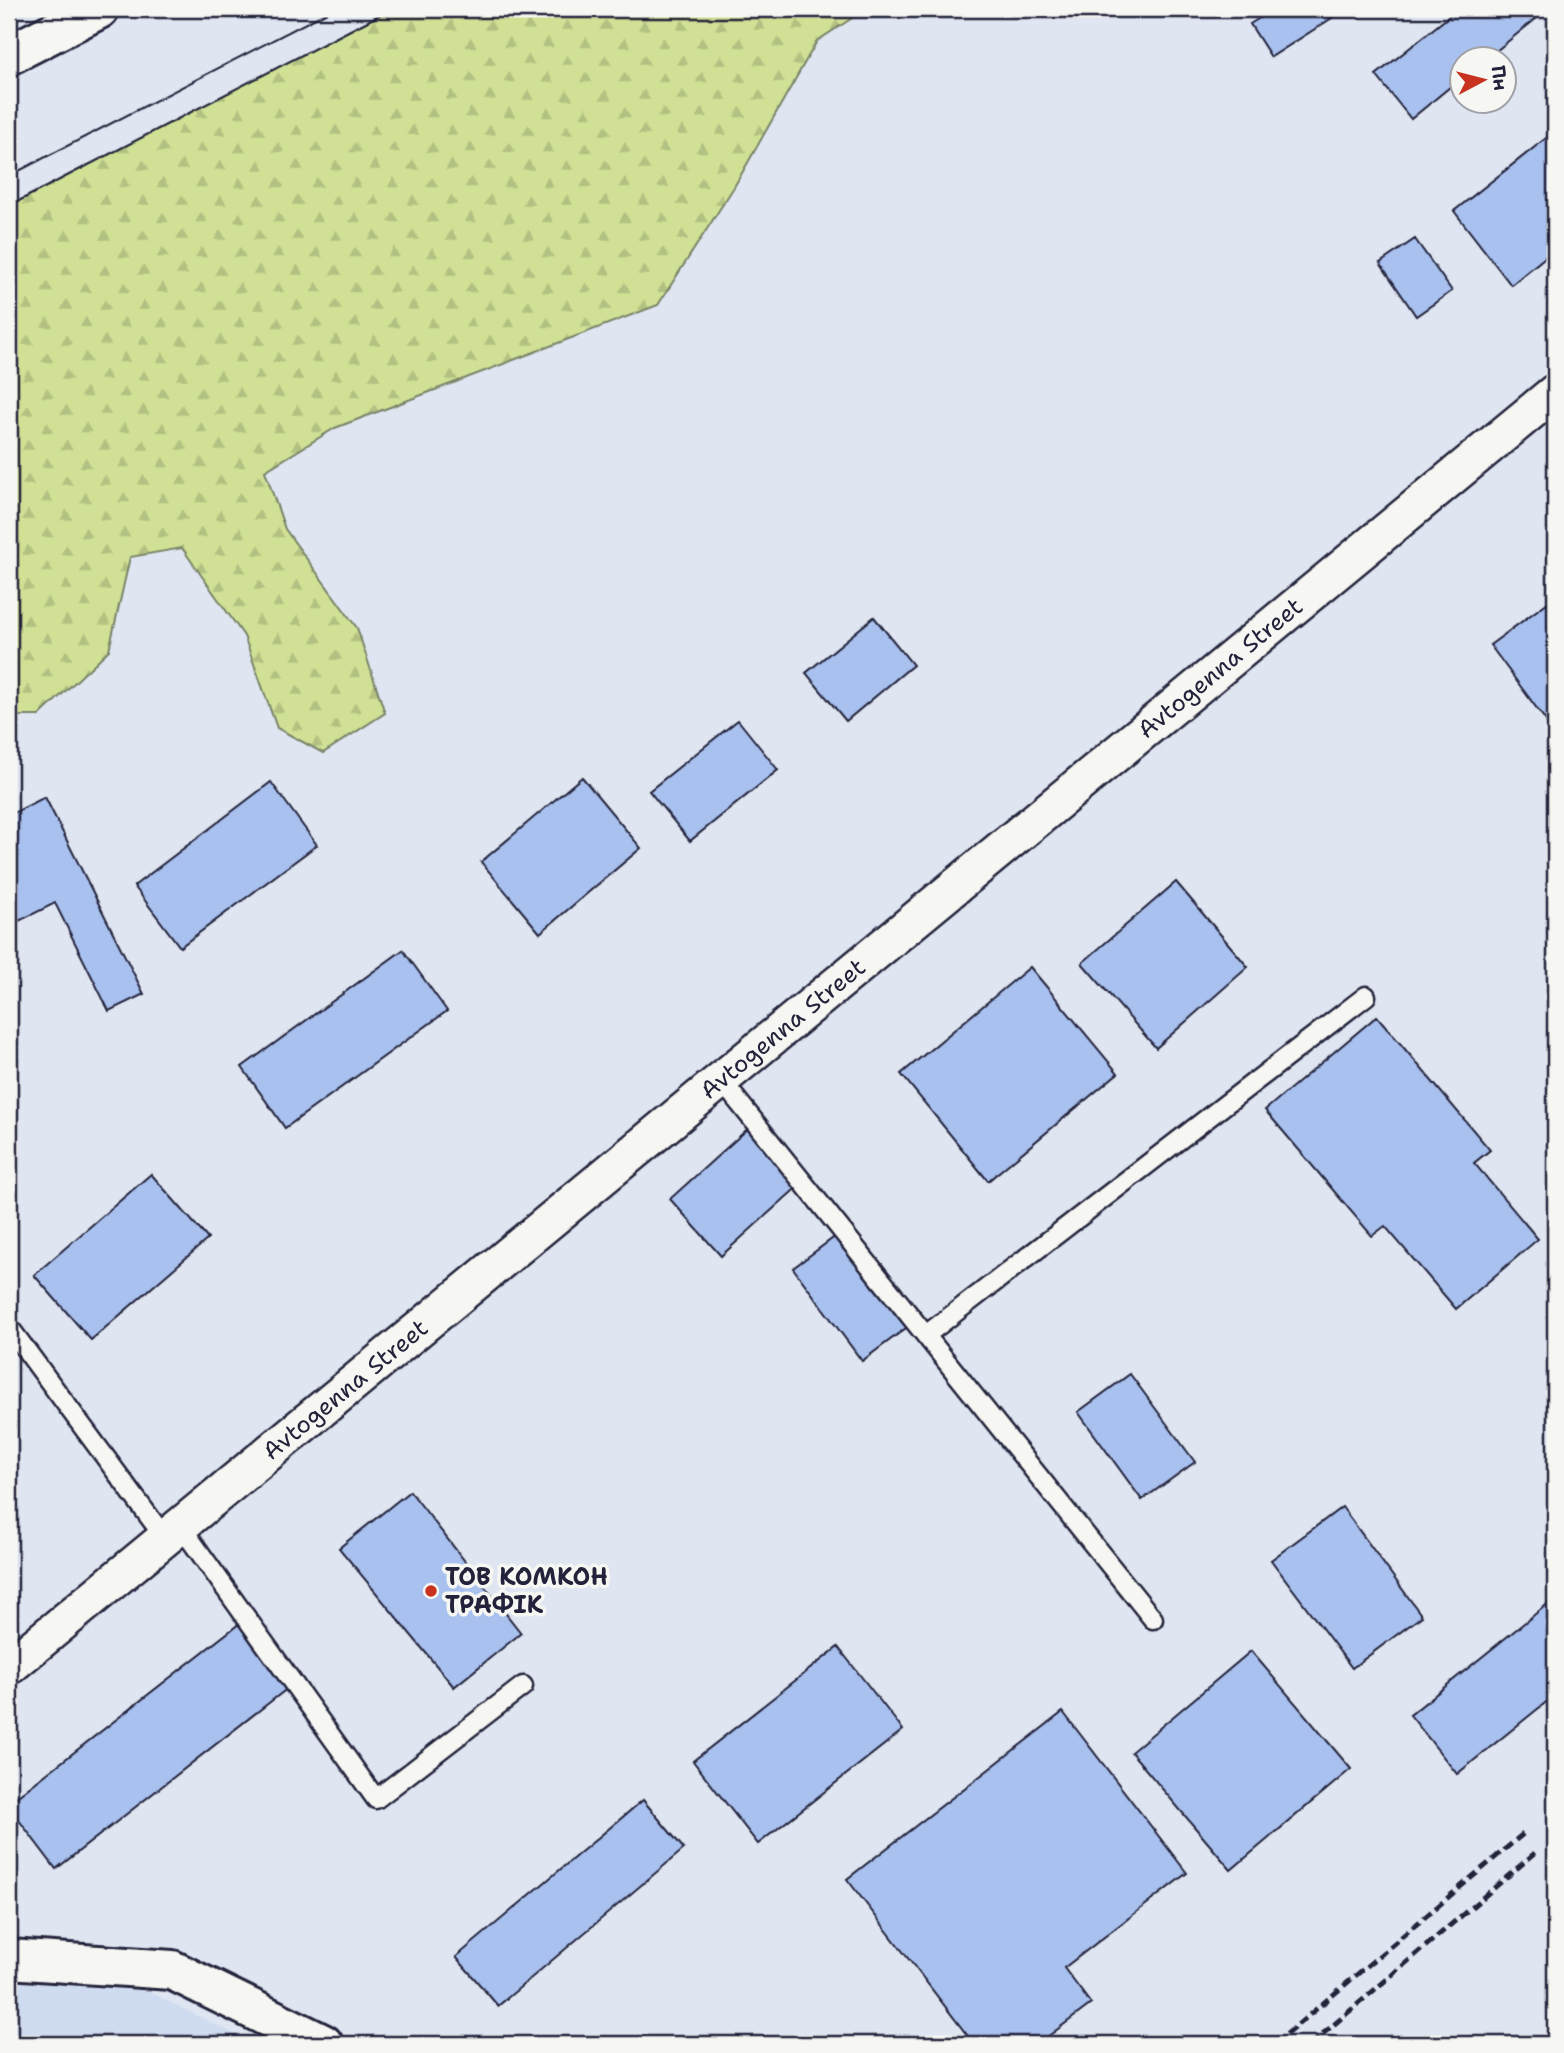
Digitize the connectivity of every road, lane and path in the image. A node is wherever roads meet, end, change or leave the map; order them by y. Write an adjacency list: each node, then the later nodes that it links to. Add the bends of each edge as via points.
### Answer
1 (99, 9): 2 (street)
2 (9, 55)
3 (1555, 393): 5 (street, Avtogenna Street)
4 (1366, 996): 7 (lane)
5 (721, 1080): 7 (lane); 8 (street, Avtogenna Street)
6 (9, 1327): 8 (lane)
7 (926, 1335): 9 (lane)
8 (173, 1532): 10 (street, Avtogenna Street); 11 (lane, via 376,1799)
9 (1153, 1619)
10 (9, 1667)
11 (523, 1686)
12 (9, 1959): 13 (street, via 172,1970)
13 (324, 2044)

